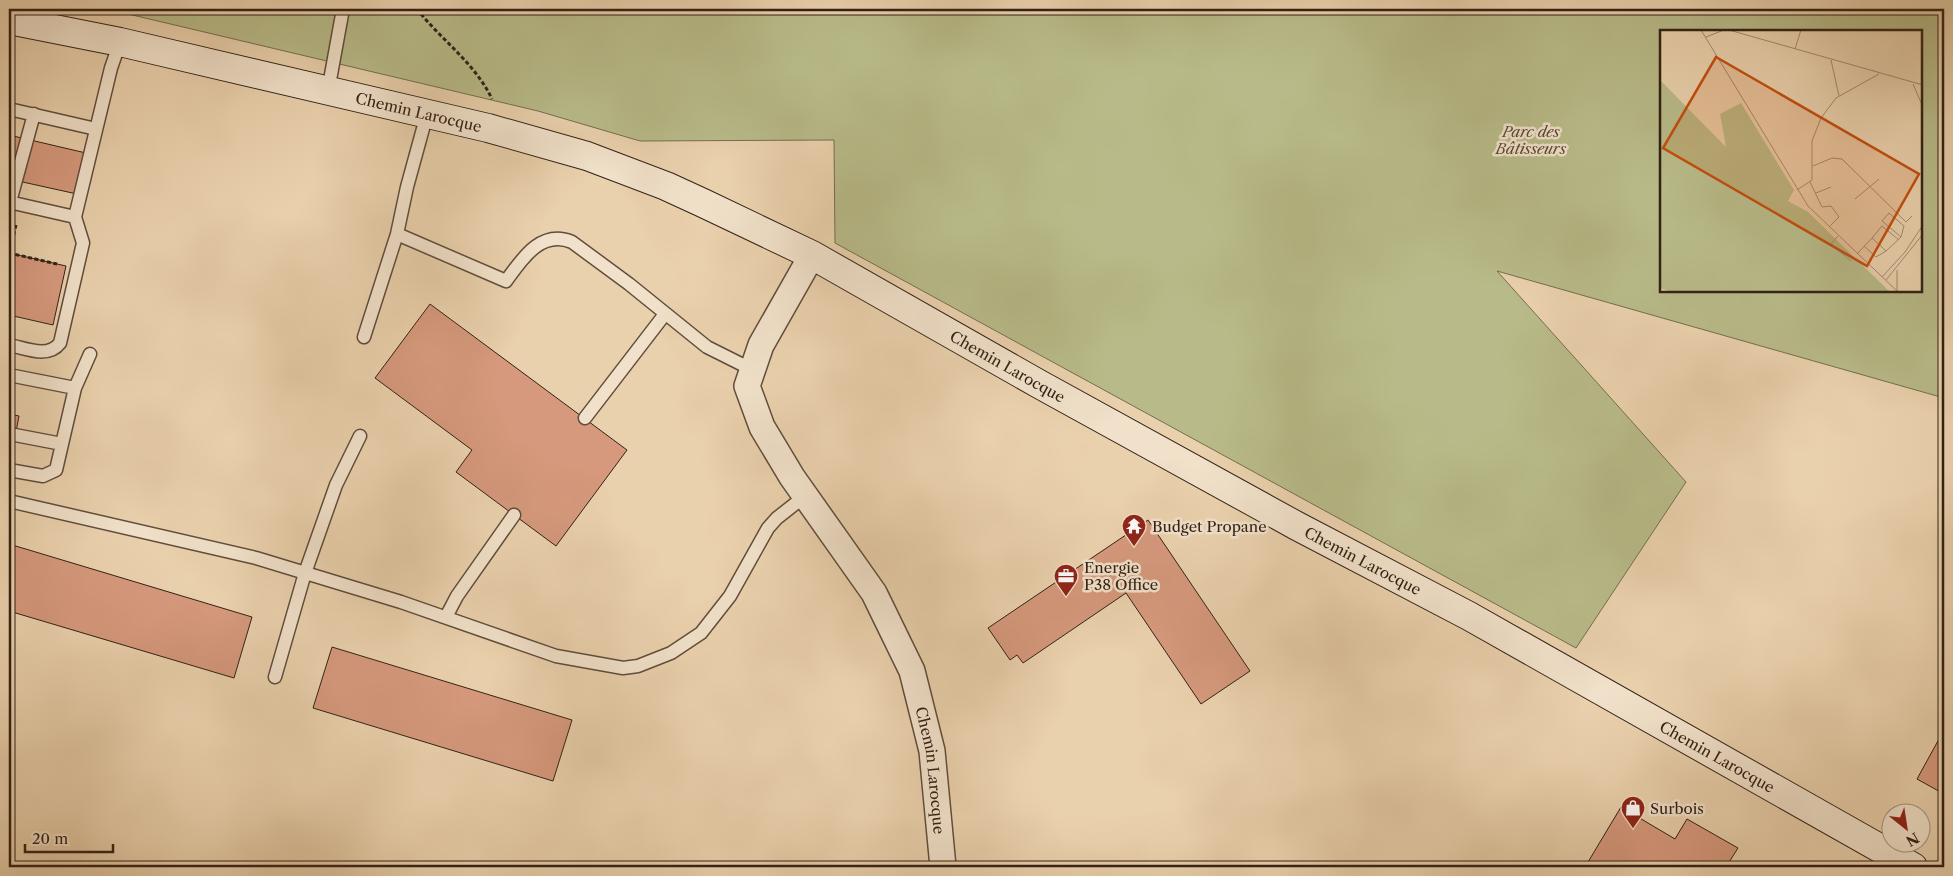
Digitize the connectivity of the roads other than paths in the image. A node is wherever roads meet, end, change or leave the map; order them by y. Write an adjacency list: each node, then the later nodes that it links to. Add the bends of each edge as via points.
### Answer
1 (343, 9): 4 (lane)
2 (10, 24): 3 (main road, Chemin Larocque)
3 (120, 42): 4 (main road, Chemin Larocque); 8 (lane)
4 (328, 91): 7 (main road, Chemin Larocque)
5 (9, 108): 6 (lane)
6 (34, 114): 8 (lane); 9 (lane)
7 (427, 114): 11 (lane); 12 (main road, Chemin Larocque, via 541,143 619,168 726,213)
8 (96, 128): 10 (lane)
9 (13, 203): 10 (lane)
10 (75, 217): 15 (lane, via 84,242 60,344 46,352)
11 (397, 234): 13 (lane, via 506,281 533,248 544,241 563,238); 14 (lane)
12 (812, 255): 17 (street, Chemin Larocque, via 760,345); 32 (main road, Chemin Larocque, via 1297,526 1469,616)
13 (666, 314): 17 (lane, via 707,347); 20 (lane)
14 (364, 337)
15 (9, 345)
16 (90, 354): 19 (lane)
17 (753, 370): 25 (street, Chemin Larocque, via 747,386 762,427)
18 (9, 375): 19 (lane)
19 (75, 388): 23 (lane)
20 (585, 418)
21 (15, 435): 23 (lane)
22 (360, 436): 28 (lane, via 336,485)
23 (62, 444): 24 (lane, via 56,470 49,474 35,476)
24 (9, 470)
25 (805, 496): 29 (lane, via 768,528 730,596 701,633 671,653 638,666 622,668 556,656); 31 (street, Chemin Larocque, via 874,593 912,671 932,751)
26 (9, 501): 28 (lane, via 256,558)
27 (514, 515): 29 (lane, via 457,596)
28 (306, 574): 29 (lane); 30 (lane)
29 (446, 618)
30 (276, 677)
31 (943, 867)
32 (1913, 867)

